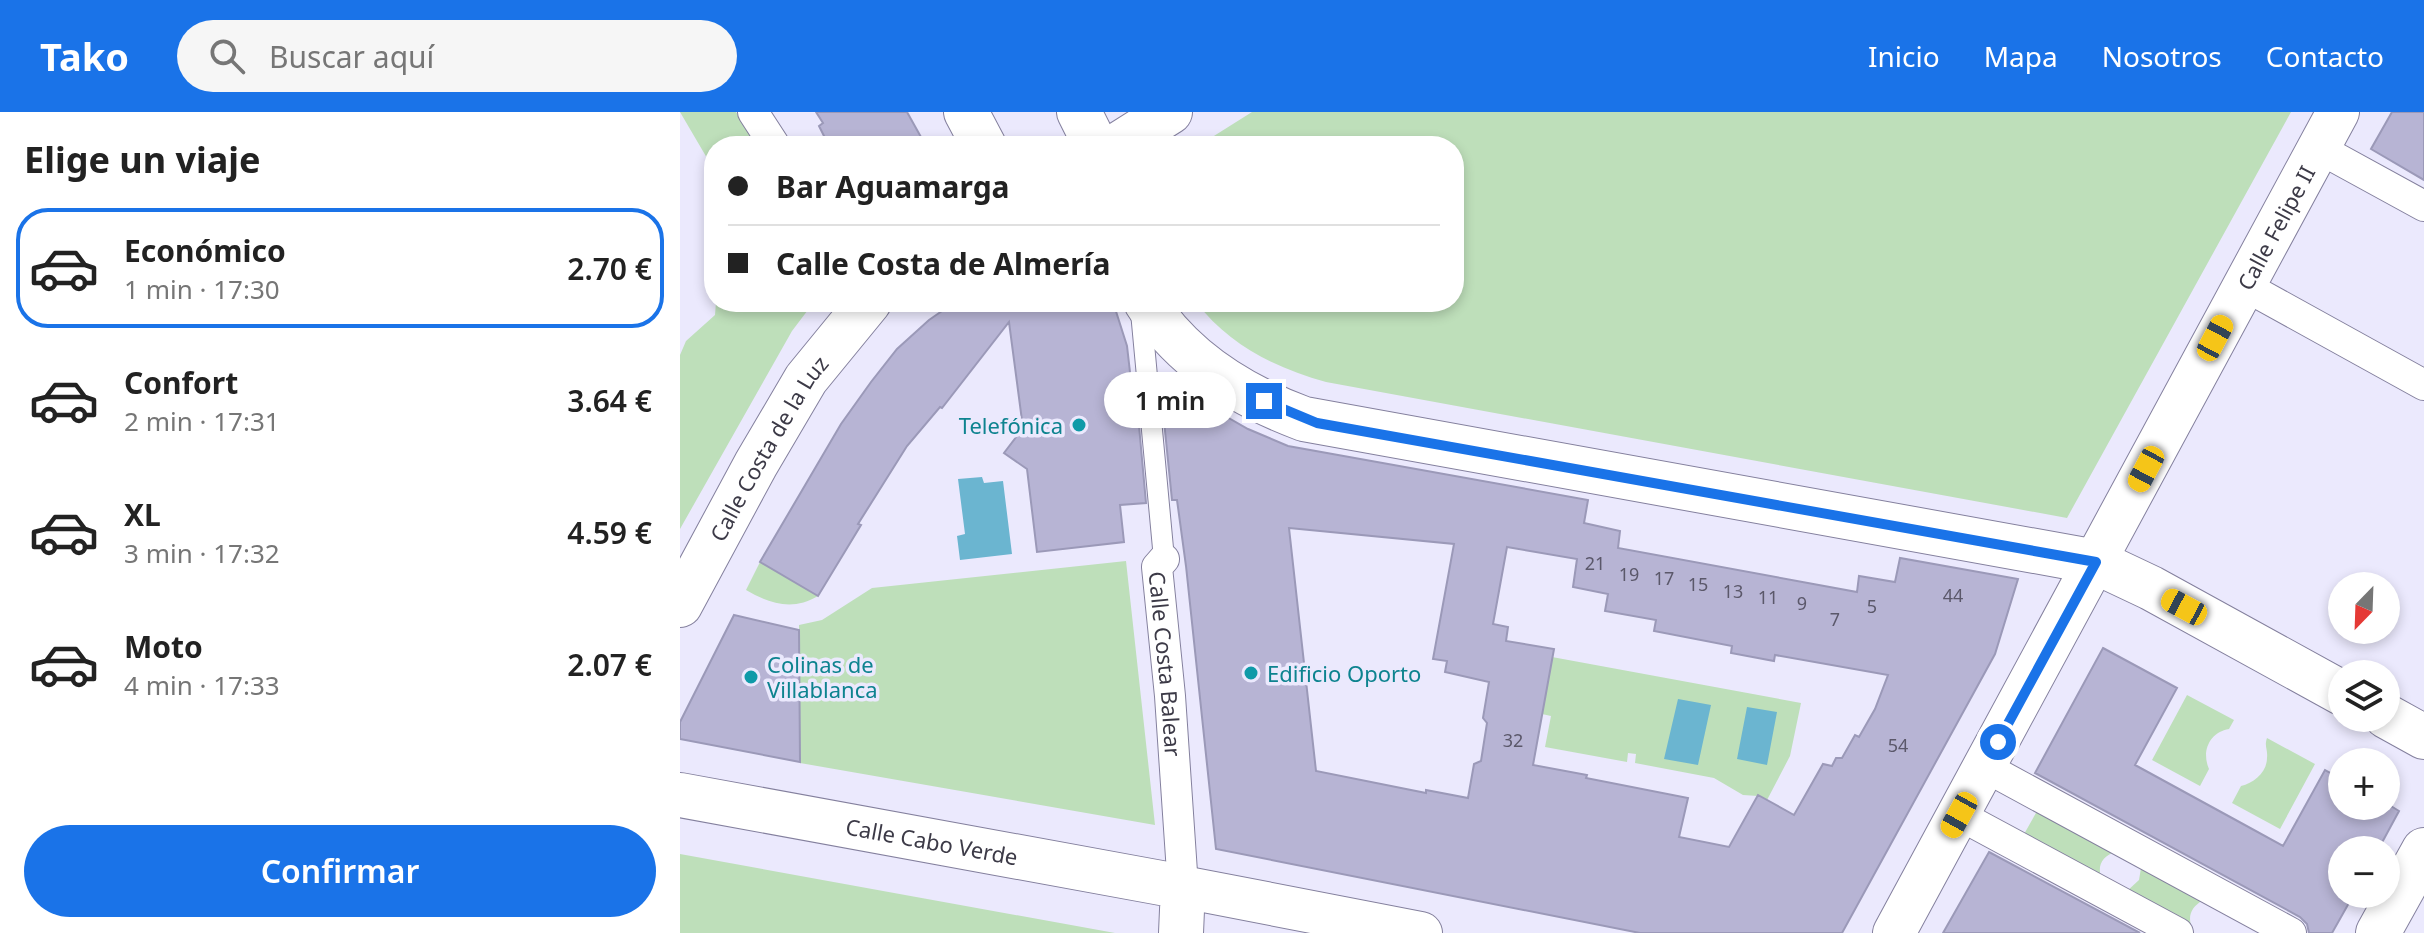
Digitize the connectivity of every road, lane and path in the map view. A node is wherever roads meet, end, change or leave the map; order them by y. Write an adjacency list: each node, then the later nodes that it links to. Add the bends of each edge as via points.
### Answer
1 (753, 112): 6 (street)
2 (966, 112): 7 (street)
3 (1079, 112): 8 (street)
4 (1170, 112): 9 (street)
5 (2338, 112): 10 (street, Calle Felipe II)
6 (769, 136)
7 (979, 136)
8 (1091, 136)
9 (1132, 136)
10 (2318, 148): 11 (street); 12 (street, Calle Felipe II)
11 (2424, 206)
12 (2243, 285): 16 (street); 18 (street, Calle Felipe II)
13 (861, 312): 19 (street, Calle Costa de la Luz, via 806,379)
14 (1141, 312): 17 (lane, Calle Costa Balear)
15 (1154, 312): 18 (street, via 1208,369 1317,423)
16 (2424, 385)
17 (1164, 559): 27 (street, Calle Costa Balear, via 1157,567)
18 (2096, 562): 20 (street); 23 (street, Calle Felipe II)
19 (680, 605)
20 (2328, 685)
21 (2400, 724): 22 (street)
22 (2424, 737)
23 (1985, 767): 25 (street, Calle Felipe II); 32 (street)
24 (680, 795): 27 (street, Calle Cabo Verde)
25 (1959, 815): 30 (street, Calle Felipe II); 31 (street)
26 (2424, 850): 33 (street)
27 (1183, 887): 28 (street, Calle Costa Balear); 29 (street)
28 (1181, 933)
29 (1421, 933)
30 (1894, 933)
31 (2178, 933)
32 (2291, 933)
33 (2378, 933)

